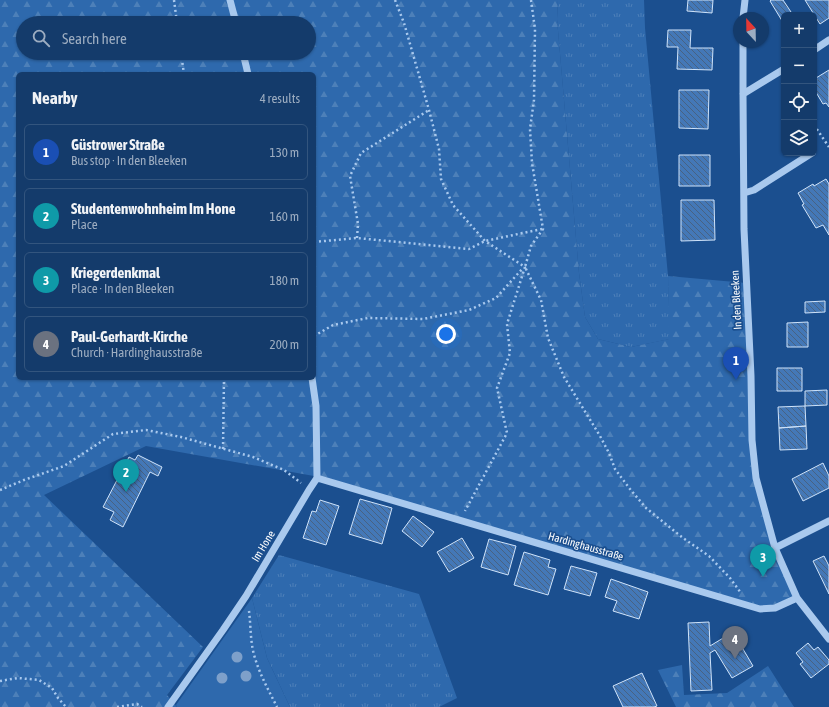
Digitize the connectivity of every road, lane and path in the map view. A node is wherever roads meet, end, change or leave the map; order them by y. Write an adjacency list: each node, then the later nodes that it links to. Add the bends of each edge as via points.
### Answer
1 (174, 0): 7 (path)
2 (230, 0): 8 (street)
3 (395, 0): 18 (path)
4 (531, 0): 23 (path, via 535,29 534,100 530,129 532,163)
5 (745, 0): 6 (street)
6 (744, 12)
7 (176, 16)
8 (234, 16)
9 (829, 40): 11 (street)
10 (743, 48): 17 (street, In den Bleeken)
11 (817, 48)
12 (182, 60): 15 (path)
13 (245, 60): 16 (street)
14 (781, 71): 17 (street)
15 (184, 72)
16 (248, 72)
17 (743, 94): 22 (street, In den Bleeken)
18 (430, 110): 24 (path, via 361,153 350,176 358,224); 25 (path, via 439,149 441,179 453,205)
19 (817, 129): 20 (path)
20 (829, 147)
21 (806, 156): 22 (street, via 754,190)
22 (744, 193): 37 (street, In den Bleeken, via 752,440 756,478)
23 (542, 228): 25 (path); 27 (path, via 531,246)
24 (357, 238): 25 (path, via 469,249); 26 (path)
25 (485, 241): 27 (path)
26 (316, 242)
27 (525, 267): 28 (path, via 496,298 469,310 423,319 368,318 333,326); 35 (path, via 507,324 510,353 497,388 506,432); 38 (path, via 541,300 548,338 564,377 600,436 616,469 646,508 709,556)
28 (316, 335)
29 (224, 380): 31 (path)
30 (312, 380): 32 (street, via 316,406)
31 (223, 448): 33 (path, via 146,430 113,434 64,466); 34 (path, via 284,470)
32 (317, 478): 34 (street, Im Hone); 35 (street, Hardinghausstraße)
33 (0, 490)
34 (309, 490): 39 (street, Im Hone)
35 (460, 520): 40 (street, Hardinghausstraße, via 760,609 775,608)
36 (829, 521): 37 (street)
37 (775, 548): 40 (street, In den Bleeken)
38 (743, 595)
39 (246, 596): 46 (street, Im Hone); 47 (path, via 254,657)
40 (797, 598): 41 (street)
41 (829, 640)
42 (0, 681): 43 (path, via 18,678 39,680 52,688)
43 (66, 707)
44 (117, 707): 45 (path, via 137,704)
45 (142, 707)
46 (168, 707)
47 (277, 707)

